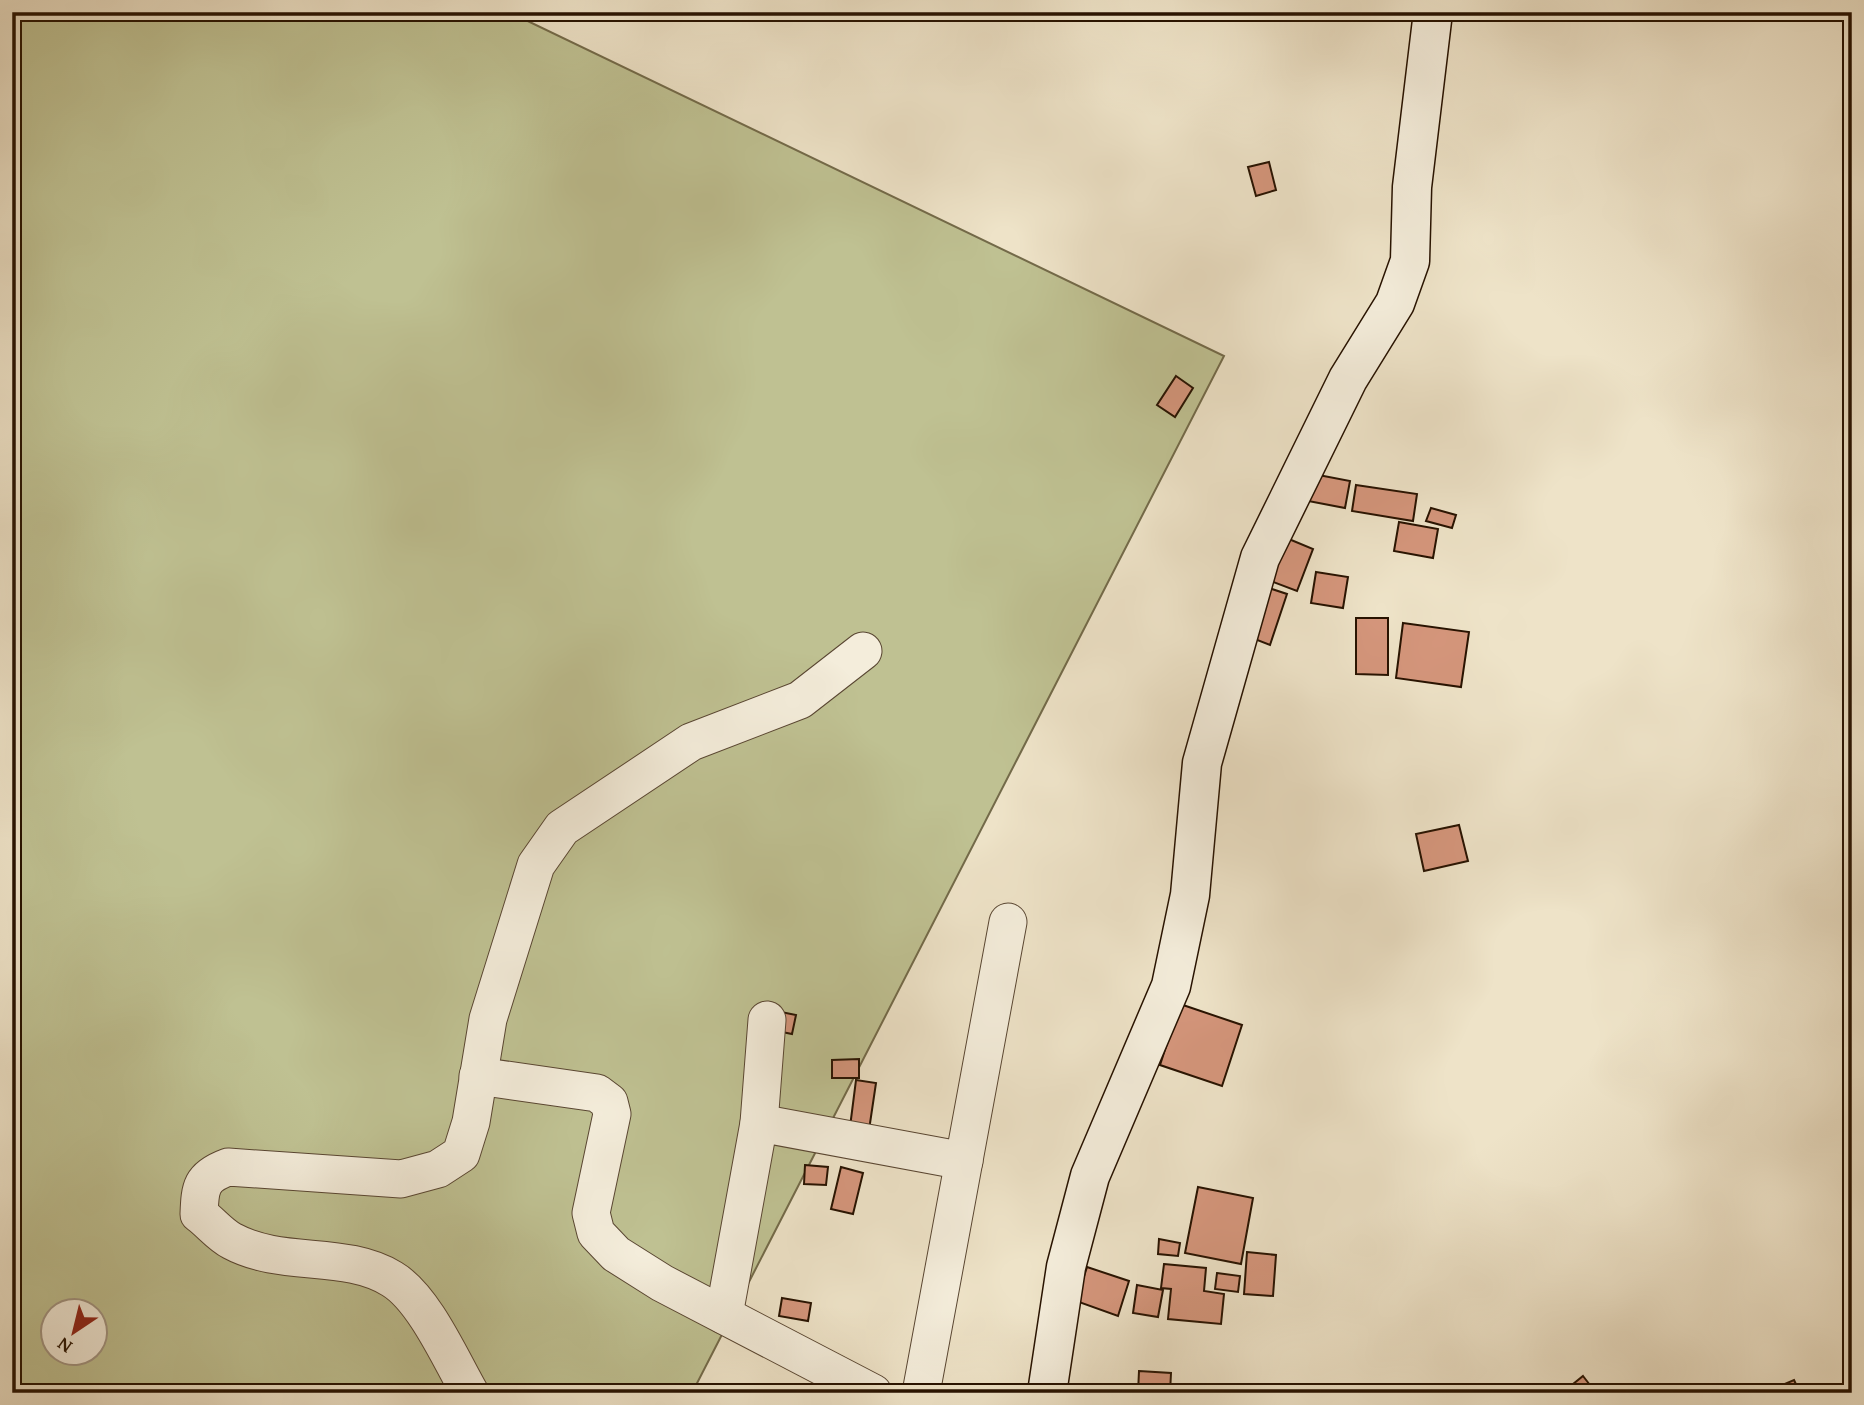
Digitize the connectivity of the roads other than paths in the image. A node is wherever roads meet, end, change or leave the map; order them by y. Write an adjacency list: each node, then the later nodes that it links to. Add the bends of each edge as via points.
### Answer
1 (1433, 12): 12 (main road, via 1412,187 1410,261 1395,303 1348,379 1260,558 1202,764 1190,895 1171,986 1090,1176 1066,1267)
2 (863, 651): 5 (street, via 800,700 691,742 562,828 536,865 488,1019)
3 (1008, 922): 7 (street)
4 (766, 1020): 6 (street)
5 (478, 1076): 8 (street, via 597,1093 609,1102 612,1114 591,1213 596,1233 616,1254); 9 (street, via 461,1154 438,1169 401,1179 228,1167 211,1174 200,1191 199,1214 232,1241 282,1257 363,1267 393,1279 417,1303)
6 (759, 1123): 7 (street); 8 (street)
7 (964, 1161): 11 (street)
8 (724, 1315): 10 (street)
9 (470, 1393)
10 (873, 1393)
11 (920, 1393)
12 (1047, 1393)

